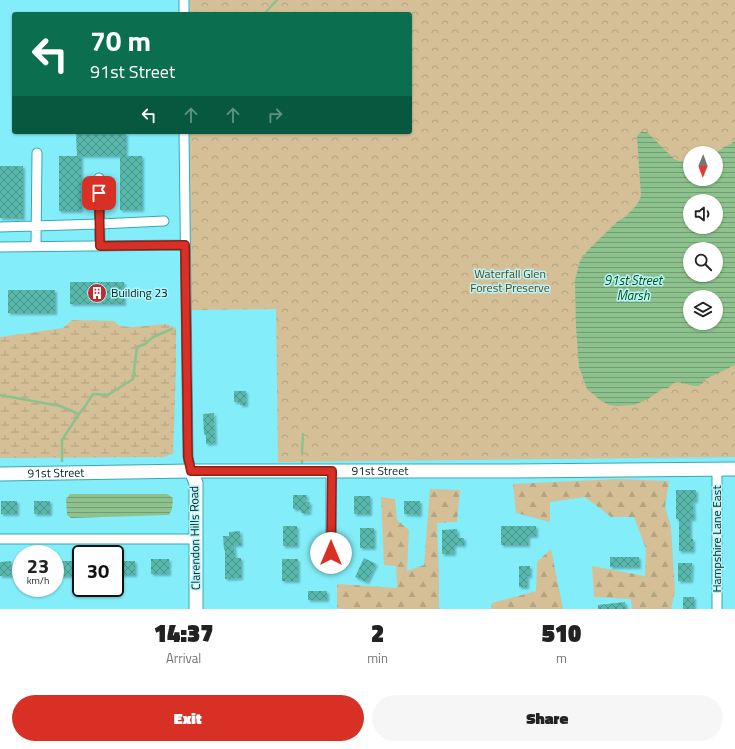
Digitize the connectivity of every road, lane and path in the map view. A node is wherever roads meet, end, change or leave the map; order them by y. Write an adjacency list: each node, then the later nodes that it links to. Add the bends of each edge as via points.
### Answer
1 (184, 0): 2 (street)
2 (184, 12)
3 (184, 134): 10 (street, Clarendon Hills Road)
4 (37, 153): 8 (street)
5 (99, 178): 7 (street)
6 (164, 221): 7 (street)
7 (100, 224): 8 (street); 13 (street)
8 (36, 226): 9 (street); 12 (street)
9 (0, 227)
10 (185, 245): 13 (street); 16 (street, Clarendon Hills Road, via 188,457)
11 (0, 246): 12 (street)
12 (36, 246): 13 (street)
13 (100, 246)
14 (717, 469): 15 (main road, 91st Street); 17 (main road, 91st Street); 23 (street, Hampshire Lane East)
15 (735, 469)
16 (191, 471): 17 (main road, 91st Street); 18 (main road, 91st Street); 19 (main road, Clarendon Hills Road, via 196,483)
17 (332, 471): 21 (street)
18 (0, 474)
19 (196, 538): 20 (street); 22 (main road, Clarendon Hills Road)
20 (0, 539)
21 (331, 553)
22 (196, 609)
23 (717, 609)

